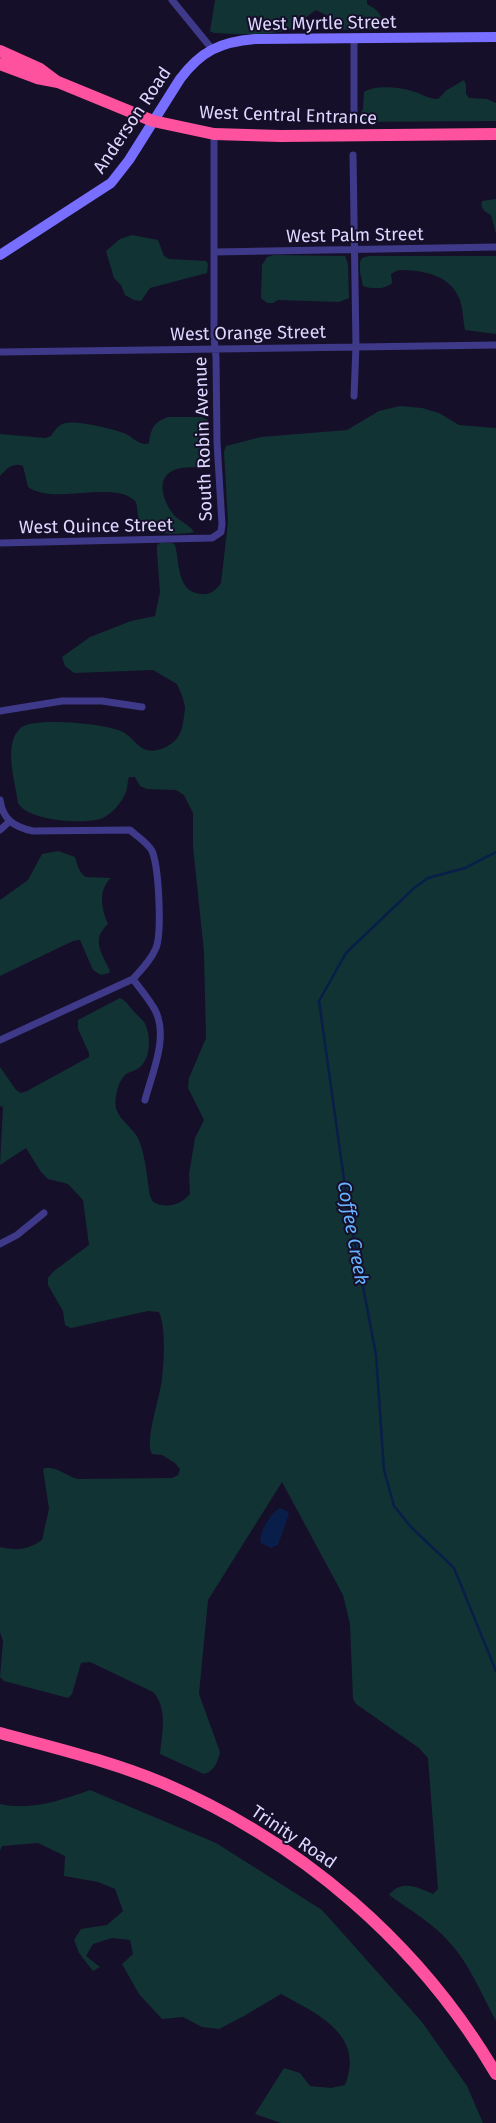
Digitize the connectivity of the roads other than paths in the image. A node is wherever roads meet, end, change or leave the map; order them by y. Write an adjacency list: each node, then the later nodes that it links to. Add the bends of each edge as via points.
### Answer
1 (172, 0): 4 (street)
2 (496, 37): 3 (street, West Myrtle Street)
3 (354, 38): 4 (street, West Myrtle Street, via 253,40 227,43); 8 (street)
4 (212, 49): 9 (street, Anderson Road, via 189,67)
5 (0, 51): 7 (highway, West Central Entrance, via 40,69)
6 (0, 64): 7 (highway, West Central Entrance)
7 (58, 82): 9 (highway, West Central Entrance)
8 (354, 112)
9 (153, 121): 10 (highway, West Central Entrance); 16 (street, Anderson Road, via 112,183)
10 (214, 134): 11 (highway, West Central Entrance); 15 (street, South Robin Avenue)
11 (496, 134)
12 (353, 155): 14 (street)
13 (496, 247): 14 (street, West Palm Street)
14 (354, 250): 15 (street, West Palm Street); 18 (street)
15 (214, 252): 19 (street, South Robin Avenue)
16 (0, 255)
17 (496, 345): 18 (street, West Orange Street)
18 (356, 346): 19 (street, West Orange Street); 21 (street)
19 (215, 348): 20 (street, West Orange Street); 22 (street, South Robin Avenue)
20 (0, 352)
21 (354, 396)
22 (221, 532): 23 (street, West Quince Street, via 212,538)
23 (0, 543)
24 (142, 707): 25 (street, via 102,701 62,701)
25 (0, 711)
26 (0, 800): 27 (street, via 1,810)
27 (9, 822): 28 (street); 29 (street, via 33,830 130,830 152,850 158,902 157,947)
28 (0, 830)
29 (133, 978): 30 (street); 31 (street, via 160,1022 161,1038)
30 (0, 1040)
31 (145, 1100)
32 (44, 1213): 33 (street)
33 (0, 1244)
34 (0, 1733): 35 (highway, Trinity Road, via 110,1764 162,1783 235,1818 291,1853 352,1900 411,1958 458,2017)
35 (496, 2074)

